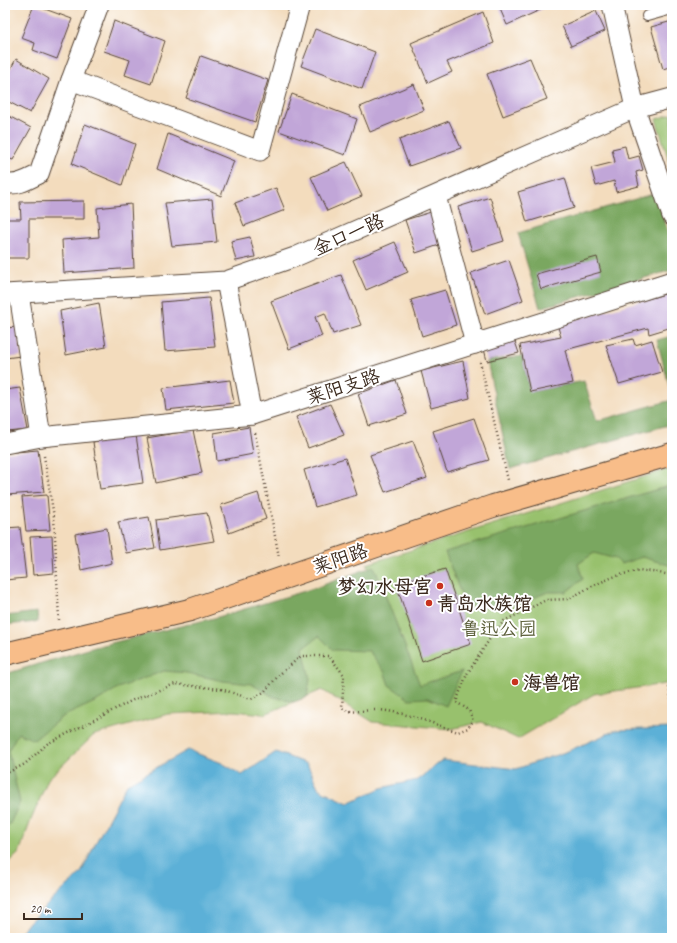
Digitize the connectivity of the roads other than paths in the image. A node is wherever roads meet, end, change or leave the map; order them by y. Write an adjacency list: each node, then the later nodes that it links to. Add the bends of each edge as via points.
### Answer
1 (99, 5): 6 (street)
2 (300, 5): 6 (street, via 260,151)
3 (612, 5): 8 (street)
4 (672, 9): 5 (lane)
5 (647, 16)
6 (71, 80): 9 (street, via 39,174 26,181)
7 (672, 98): 8 (street, 金口一路)
8 (635, 108): 10 (street, 金口一路); 11 (street)
9 (5, 184)
10 (436, 196): 12 (street, 金口一路, via 295,257); 15 (street)
11 (672, 216)
12 (226, 281): 14 (street, 金口一路); 16 (street)
13 (672, 281): 15 (street, 莱阳支路)
14 (12, 294): 17 (street)
15 (475, 344): 16 (street, 莱阳支路)
16 (252, 414): 17 (street, 莱阳支路)
17 (41, 438): 18 (street, 莱阳支路)
18 (5, 444)
19 (672, 448): 21 (lane, 莱阳路, via 512,495 153,612)
20 (672, 454): 22 (main road, 莱阳路, via 493,506 190,610)
21 (5, 648)
22 (5, 654)

